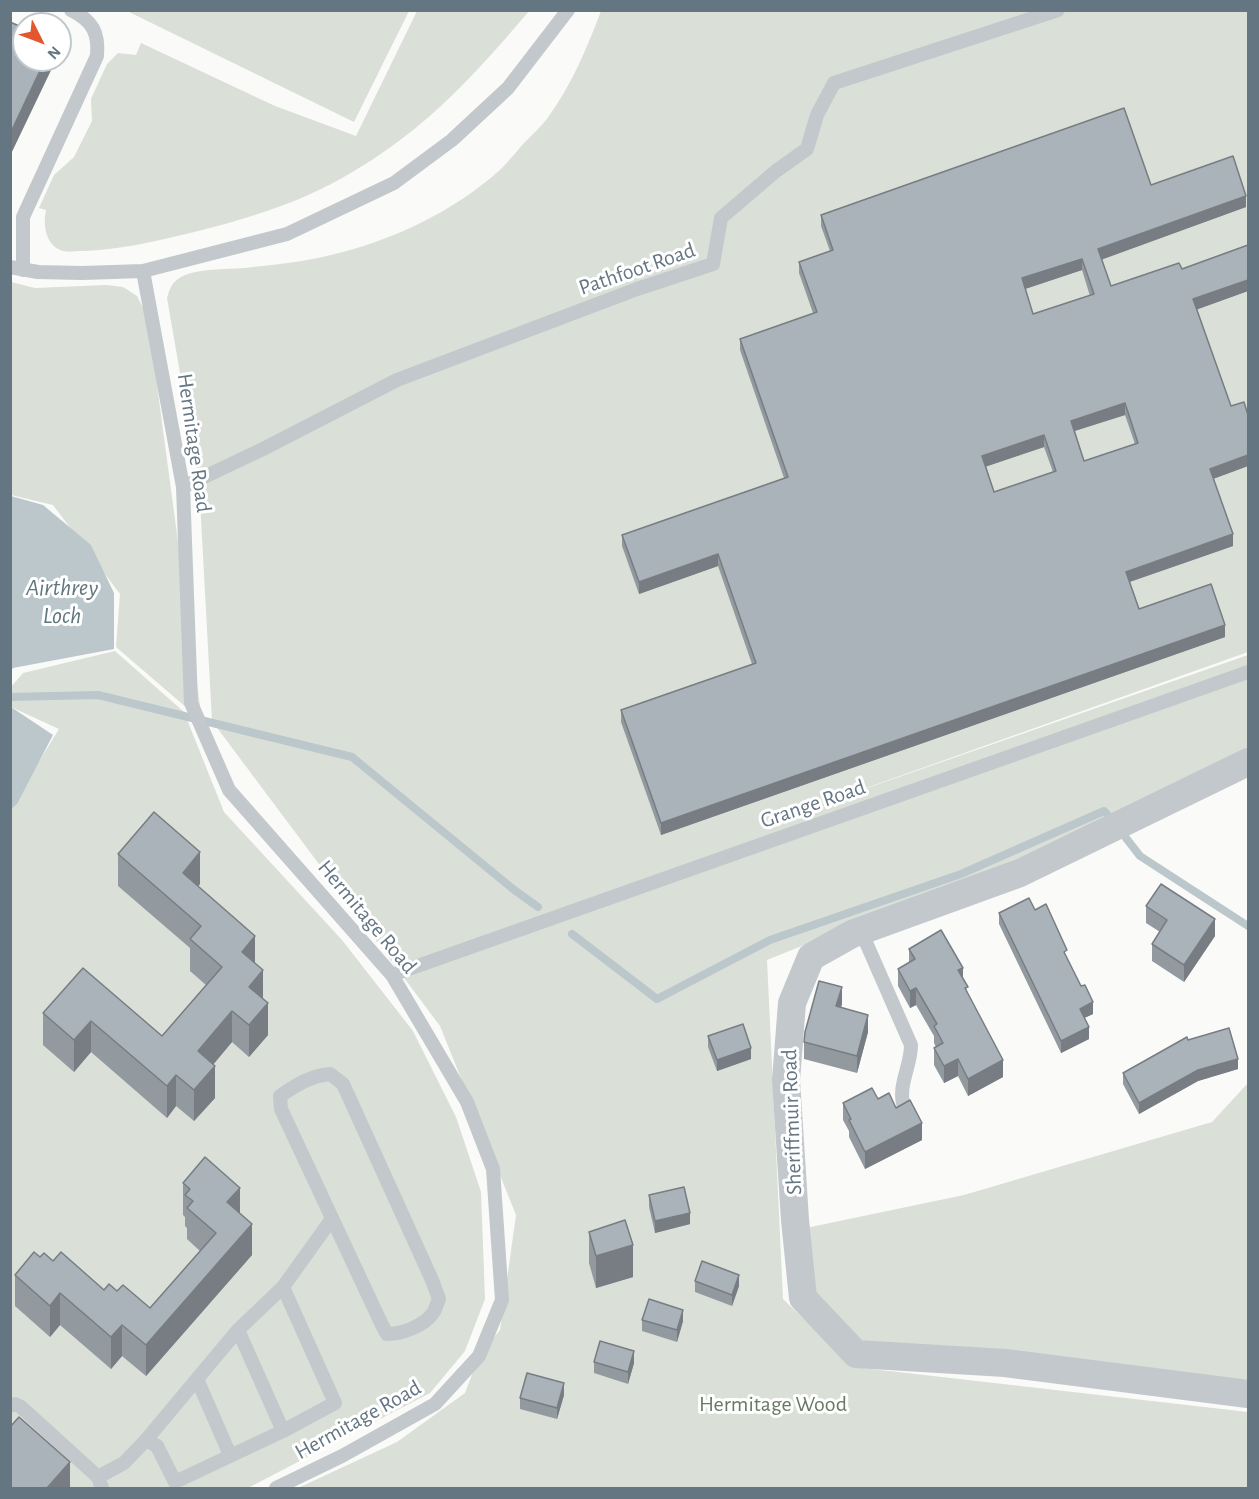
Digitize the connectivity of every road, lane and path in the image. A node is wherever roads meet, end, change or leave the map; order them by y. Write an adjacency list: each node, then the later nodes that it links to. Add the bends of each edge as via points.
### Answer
1 (71, 10): 4 (lane, via 81,15 97,35 97,56)
2 (568, 10): 6 (lane, via 508,88 452,140 394,183 287,234)
3 (1058, 10): 7 (lane, Pathfoot Road, via 834,83 817,115 807,148 721,218 713,264 397,380)
4 (17, 214): 5 (lane)
5 (17, 268): 6 (lane, via 82,273)
6 (144, 271): 7 (lane, Hermitage Road)
7 (183, 487): 11 (lane, Hermitage Road, via 191,703 229,790)
8 (1248, 672): 11 (lane, Grange Road)
9 (1248, 762): 10 (street, Sheriffmuir Road, via 1020,873)
10 (861, 931): 12 (lane, via 911,1045 902,1084); 17 (street, Sheriffmuir Road, via 811,957 792,1003 786,1080 802,1298 856,1354 1005,1363)
11 (392, 975): 23 (lane, Hermitage Road, via 467,1102 493,1169 502,1300 479,1356 435,1404)
12 (904, 1107)
13 (331, 1220): 13 (lane, via 281,1109 280,1096 317,1075 330,1074 343,1084 432,1280 439,1299 433,1314 416,1327 387,1334); 14 (lane)
14 (283, 1287): 15 (lane); 19 (lane, via 335,1403)
15 (238, 1330): 16 (lane); 19 (lane)
16 (197, 1379): 20 (lane); 21 (lane)
17 (1248, 1394)
18 (10, 1406): 22 (lane, via 21,1407)
19 (284, 1431): 21 (lane)
20 (146, 1440): 21 (lane, via 157,1446 175,1482); 22 (lane)
21 (230, 1455)
22 (100, 1483)
23 (276, 1488)

